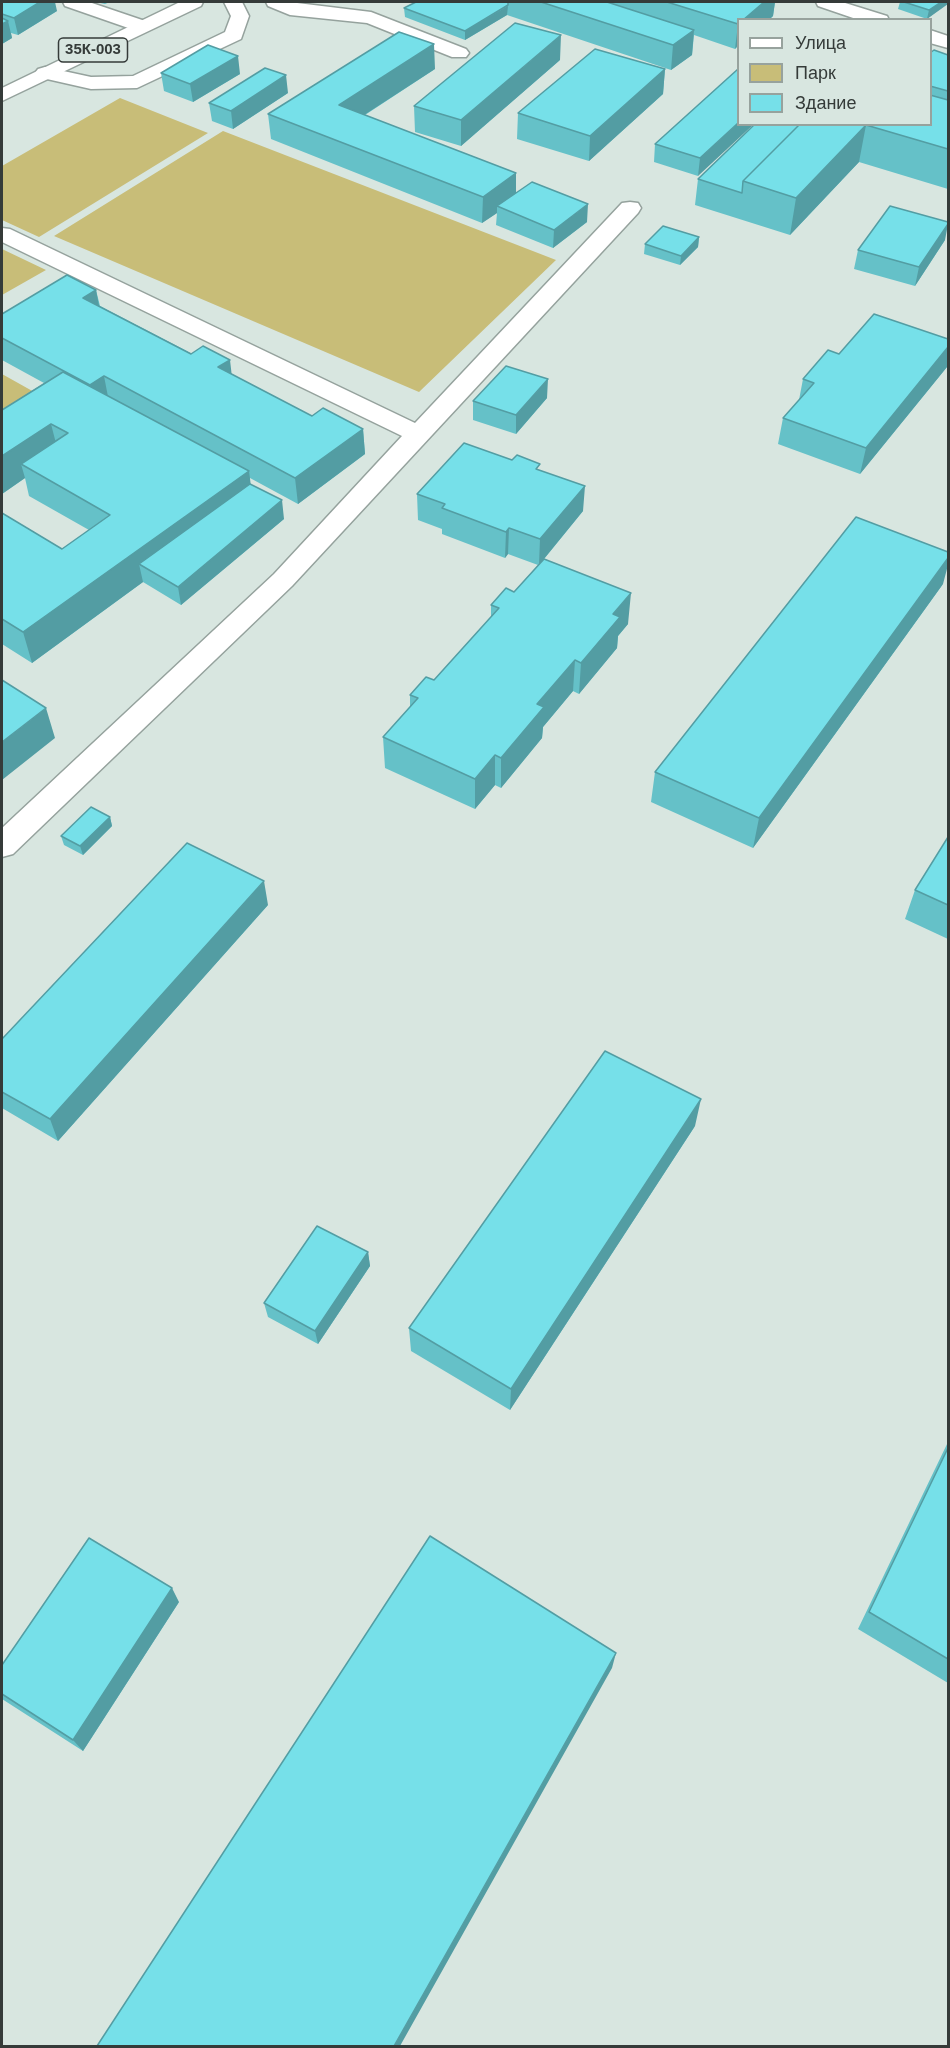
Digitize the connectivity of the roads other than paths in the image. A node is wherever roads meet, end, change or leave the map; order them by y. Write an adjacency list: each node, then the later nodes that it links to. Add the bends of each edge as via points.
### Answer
1 (72, 2): 7 (street)
2 (194, 2): 7 (street, 35К-003)
3 (233, 2): 11 (street, via 240,16 234,35 137,82 91,83)
4 (275, 2): 10 (street, via 290,9 371,18)
5 (825, 2): 6 (street)
6 (874, 18)
7 (141, 26): 11 (street, 35К-003)
8 (932, 37): 9 (street)
9 (948, 42)
10 (459, 53)
11 (45, 73): 12 (street, 35К-003)
12 (2, 95)
13 (630, 208): 15 (street)
14 (2, 234): 15 (street)
15 (418, 434): 16 (street, via 283,580)
16 (2, 846)

